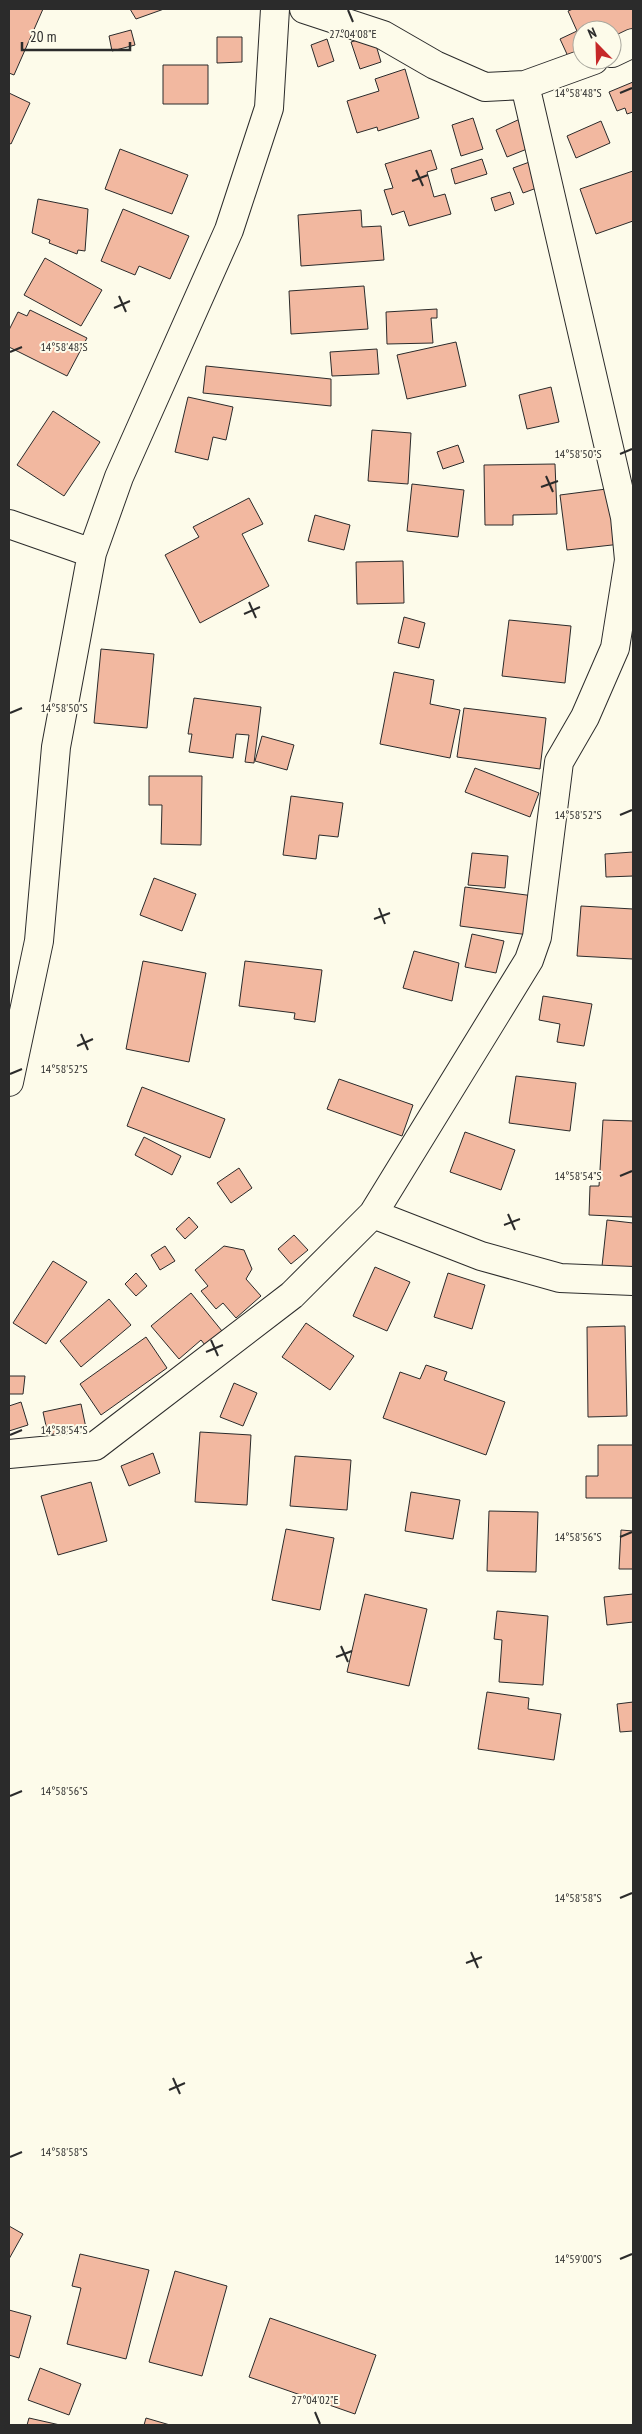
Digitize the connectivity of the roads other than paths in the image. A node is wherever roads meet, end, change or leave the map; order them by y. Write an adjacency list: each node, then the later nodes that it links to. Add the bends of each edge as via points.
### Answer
1 (275, 9): 7 (street, via 269,108 229,230 119,477)
2 (304, 9): 4 (street, via 383,34 435,65 485,87)
3 (572, 68): 4 (street)
4 (525, 85): 5 (street)
5 (629, 514): 9 (street, via 629,560 615,648 585,717 559,762 537,937 529,960)
6 (9, 524): 7 (street)
7 (92, 553): 8 (street, via 56,747 39,942)
8 (9, 1082)
9 (373, 1214): 10 (street, via 481,1256 560,1278); 11 (street, via 292,1295 95,1446)
10 (633, 1281)
11 (9, 1454)

